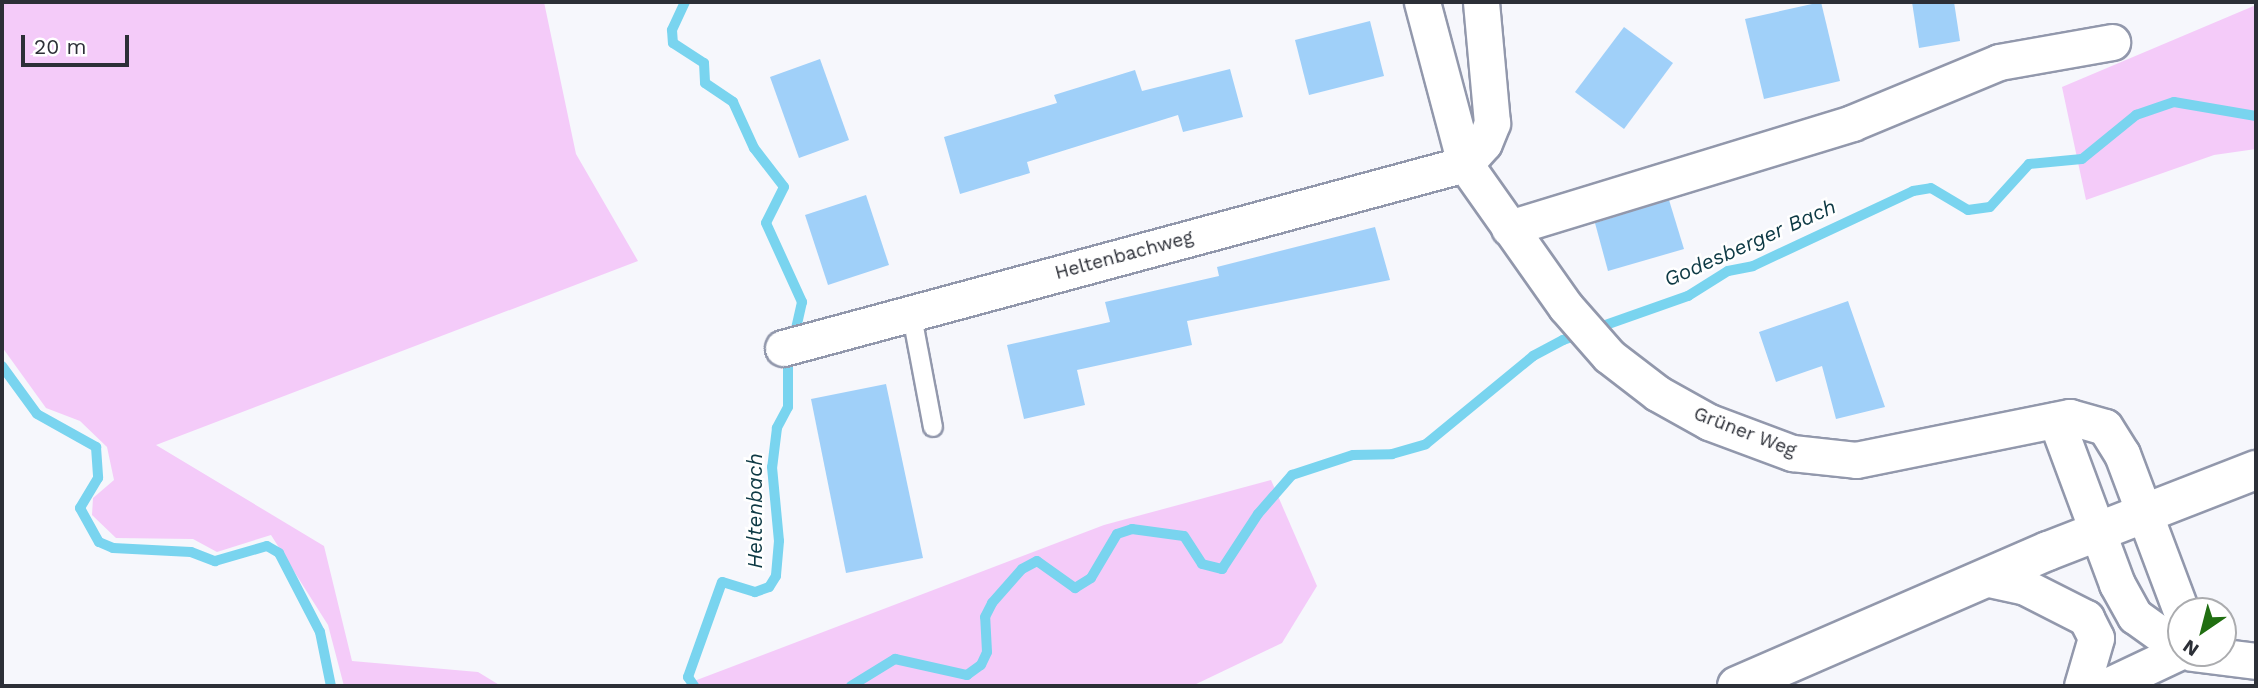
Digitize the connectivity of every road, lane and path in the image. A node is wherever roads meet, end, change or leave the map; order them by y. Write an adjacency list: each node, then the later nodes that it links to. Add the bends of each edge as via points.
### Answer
1 (1422, 2): 4 (street, Grüner Weg)
2 (1481, 2): 4 (street, via 1492,123 1484,143)
3 (2112, 41): 5 (street, via 1999,62 1853,123)
4 (1465, 164): 5 (street, Grüner Weg); 6 (street, Heltenbachweg)
5 (1508, 228): 8 (street, Grüner Weg, via 1609,356 1657,393 1709,422 1792,453 1856,460)
6 (911, 311): 7 (street, Heltenbachweg); 9 (lane)
7 (795, 344)
8 (2056, 420): 11 (street, Grüner Weg, via 2070,417 2105,427 2122,454); 12 (street)
9 (933, 427)
10 (2256, 470): 11 (main road)
11 (2144, 511): 12 (main road); 14 (street)
12 (2098, 530): 13 (main road); 16 (street, via 2135,615)
13 (1984, 578): 15 (street, via 2023,586); 21 (main road)
14 (2176, 597)
15 (2086, 618): 17 (street); 22 (street, via 2096,638)
16 (2167, 639)
17 (2167, 645)
18 (2167, 657): 23 (street)
19 (2237, 659): 20 (street)
20 (2256, 662)
21 (1737, 686)
22 (2082, 686)
23 (2107, 686)

